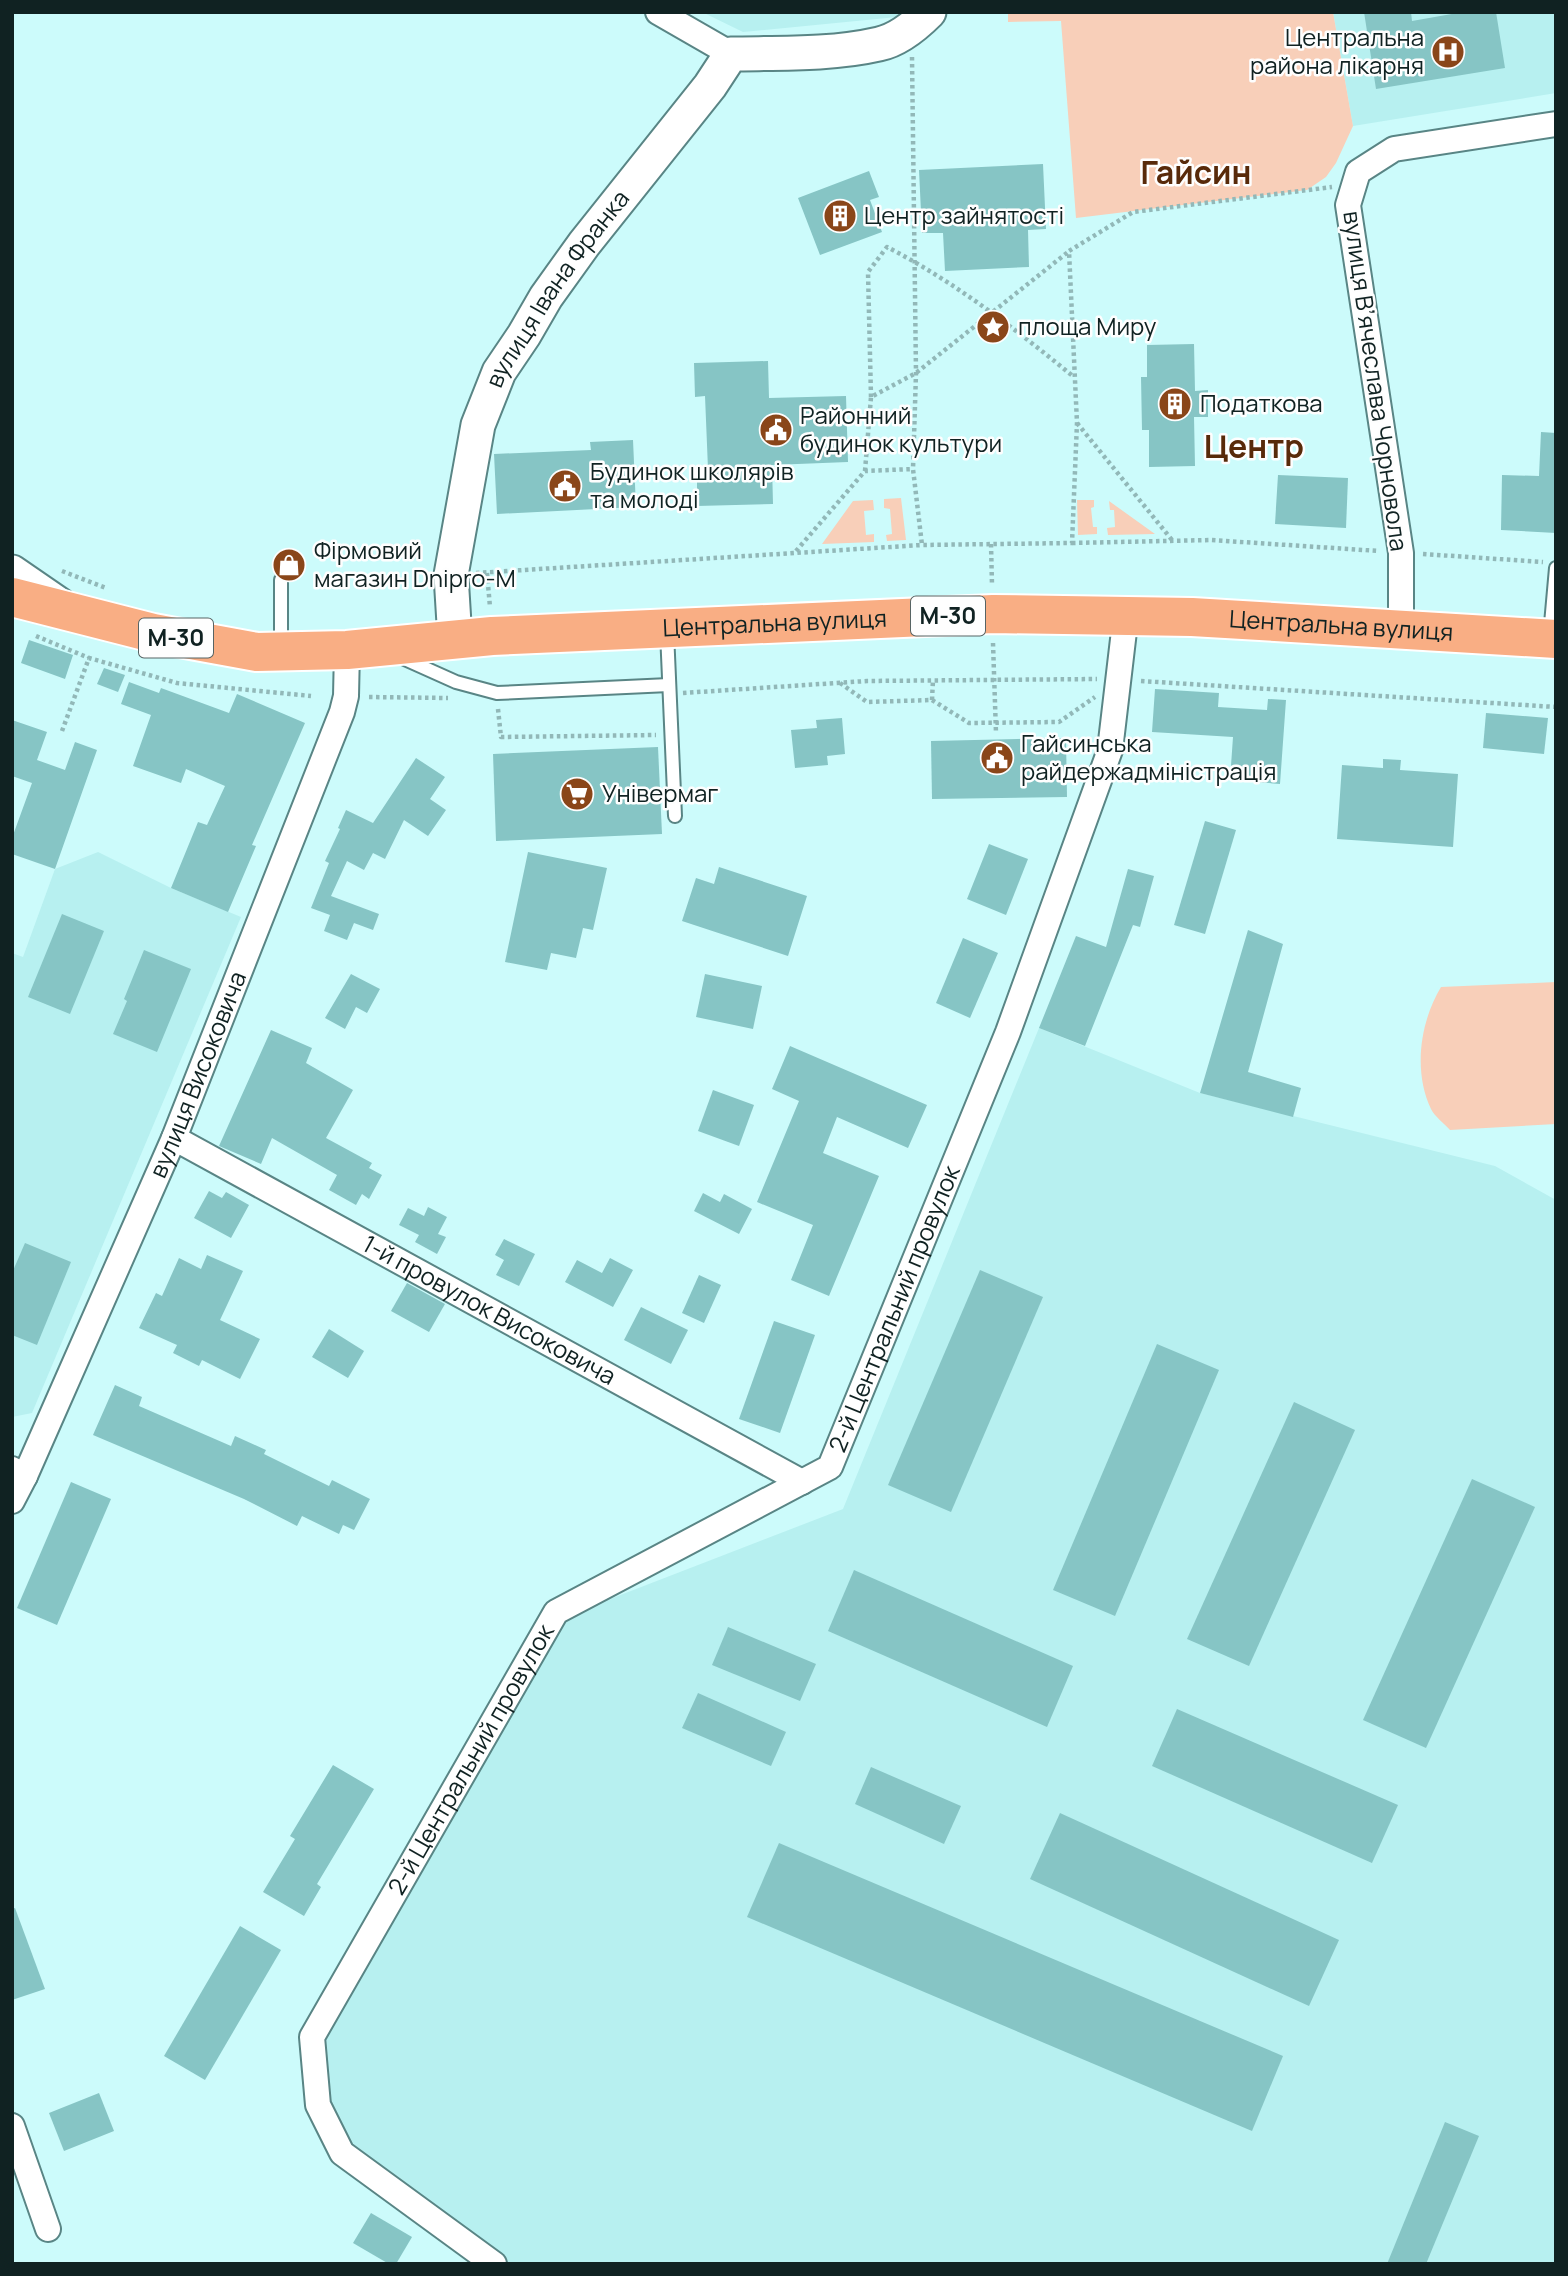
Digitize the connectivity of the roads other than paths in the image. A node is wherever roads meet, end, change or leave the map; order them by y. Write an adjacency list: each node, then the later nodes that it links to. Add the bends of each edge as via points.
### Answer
1 (658, 12): 3 (street)
2 (920, 20): 3 (street, via 881,44)
3 (731, 54): 14 (street, вулиця Івана Франка, via 584,244 499,372 478,425 451,575)
4 (1556, 124): 12 (street, вулиця Вʼячеслава Чорновола, via 1394,149 1358,172 1354,185 1348,205 1401,553)
5 (1556, 565): 13 (lane)
6 (12, 572): 9 (street, Центральна вулиця)
7 (281, 580): 16 (lane)
8 (12, 597): 9 (highway, М-30)
9 (74, 614): 16 (highway, Центральна вулиця / М-30, via 184,640)
10 (1126, 614): 11 (highway, Центральна вулиця / М-30, via 993,614); 12 (highway, Центральна вулиця / М-30); 21 (street, 2-й Центральний провулок, via 1110,751 1008,1031 830,1467)
11 (667, 629): 14 (highway, Центральна вулиця / М-30); 17 (lane)
12 (1401, 629): 13 (highway, Центральна вулиця / М-30)
13 (1553, 639)
14 (455, 640): 15 (highway, Центральна вулиця / М-30)
15 (362, 649): 16 (highway, Центральна вулиця / М-30); 17 (lane, via 496,693); 19 (street, вулиця Високовича, via 342,712)
16 (281, 652)
17 (669, 685): 18 (lane)
18 (675, 816)
19 (174, 1138): 20 (street, вулиця Високовича); 21 (street, 1-й провулок Високовича)
20 (19, 1473): 22 (street, вулиця Високовича)
21 (802, 1482): 25 (street, 2-й Центральний провулок, via 556,1612 312,2037 318,2105 342,2153)
22 (12, 1501)
23 (12, 2126): 24 (street)
24 (48, 2229)
25 (494, 2264)

